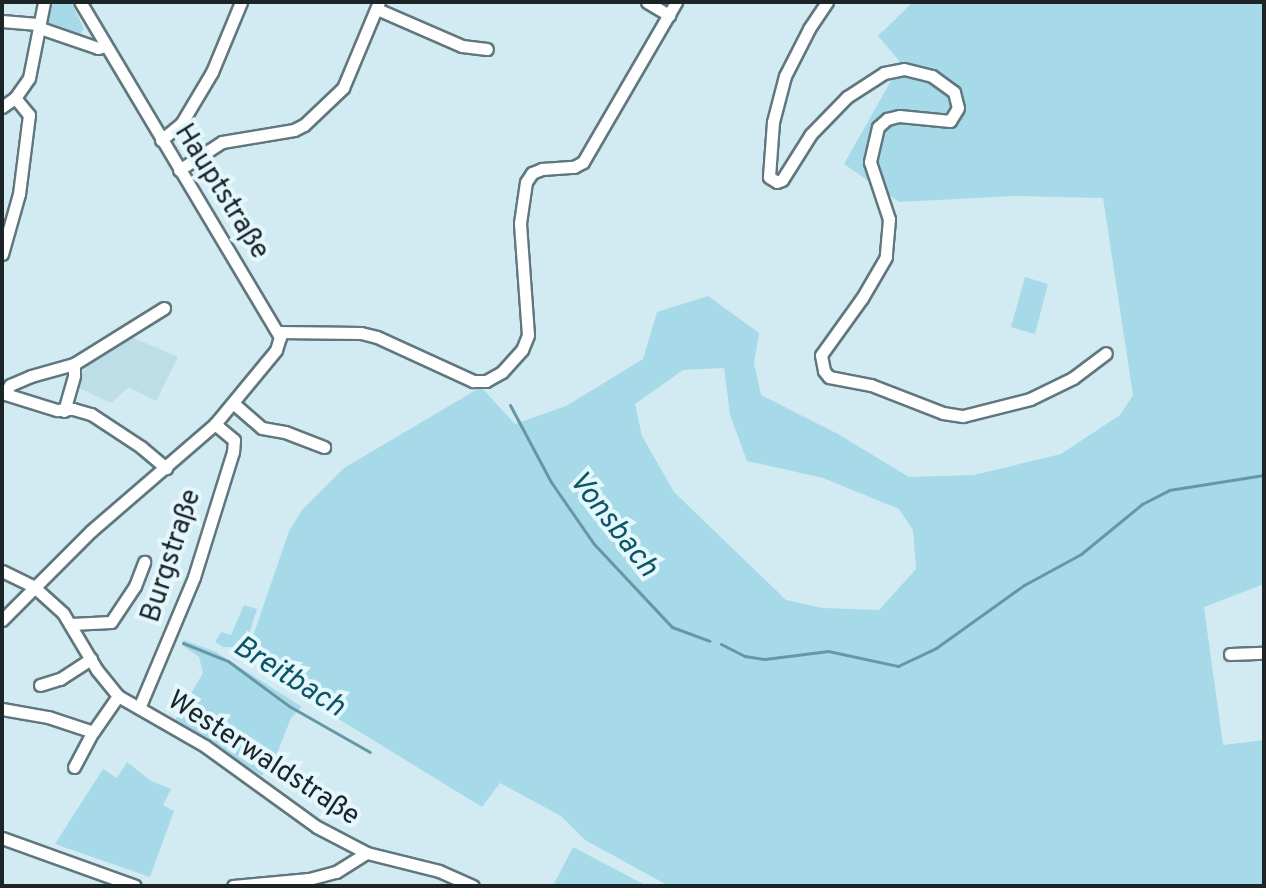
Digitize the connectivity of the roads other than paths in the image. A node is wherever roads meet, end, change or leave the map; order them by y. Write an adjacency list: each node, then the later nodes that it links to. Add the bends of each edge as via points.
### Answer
1 (44, 2): 10 (street)
2 (80, 2): 11 (street, Hauptstraße)
3 (241, 2): 15 (street, via 204,85 181,124)
4 (647, 2): 8 (street)
5 (676, 2): 8 (street)
6 (827, 2): 20 (street, via 793,56 781,88 769,177 782,180 811,134 847,97 884,73 904,69 932,76 954,92 958,108 950,121 899,116 878,127 870,162 889,219 886,257 821,355 824,371 829,377 871,385 963,416 1030,399 1073,378)
7 (378, 6): 12 (street, via 462,46); 16 (street, via 343,88 304,125 222,142)
8 (669, 15): 19 (street, via 583,162 532,173 520,223 528,335 522,350 494,378 473,381 361,333)
9 (2, 21): 10 (street)
10 (40, 26): 11 (street); 13 (street, via 34,63)
11 (104, 46): 15 (street, Hauptstraße)
12 (487, 49)
13 (15, 98): 14 (street); 17 (street, via 29,115 19,194)
14 (2, 107)
15 (161, 140): 16 (street, Hauptstraße)
16 (179, 170): 19 (street, Hauptstraße)
17 (2, 254)
18 (164, 308): 21 (street)
19 (278, 332): 23 (street, via 276,350)
20 (1106, 353)
21 (74, 364): 22 (street, via 31,376); 24 (street)
22 (4, 393): 24 (street)
23 (233, 403): 25 (street); 26 (street, via 262,428)
24 (64, 411): 27 (street, via 97,417)
25 (215, 424): 27 (street); 38 (street, Burgstraße, via 234,440 233,452 174,627)
26 (324, 447)
27 (166, 468): 30 (street)
28 (144, 562): 32 (street, via 111,622)
29 (2, 571): 30 (street, Westerwaldstraße)
30 (33, 586): 31 (street); 32 (street, Westerwaldstraße)
31 (2, 620)
32 (71, 624): 35 (street, Westerwaldstraße)
33 (1264, 653): 34 (street)
34 (1230, 654)
35 (91, 659): 36 (street); 37 (street, Westerwaldstraße)
36 (40, 685)
37 (118, 696): 38 (street, Westerwaldstraße); 40 (street)
38 (139, 708): 43 (street, Westerwaldstraße, via 205,746 317,827)
39 (2, 709): 40 (street)
40 (93, 732): 41 (street)
41 (74, 767)
42 (2, 838): 44 (street)
43 (367, 853): 45 (street, via 336,872 309,879); 46 (street, Westerwaldstraße, via 439,871)
44 (135, 886)
45 (233, 886)
46 (473, 886)

